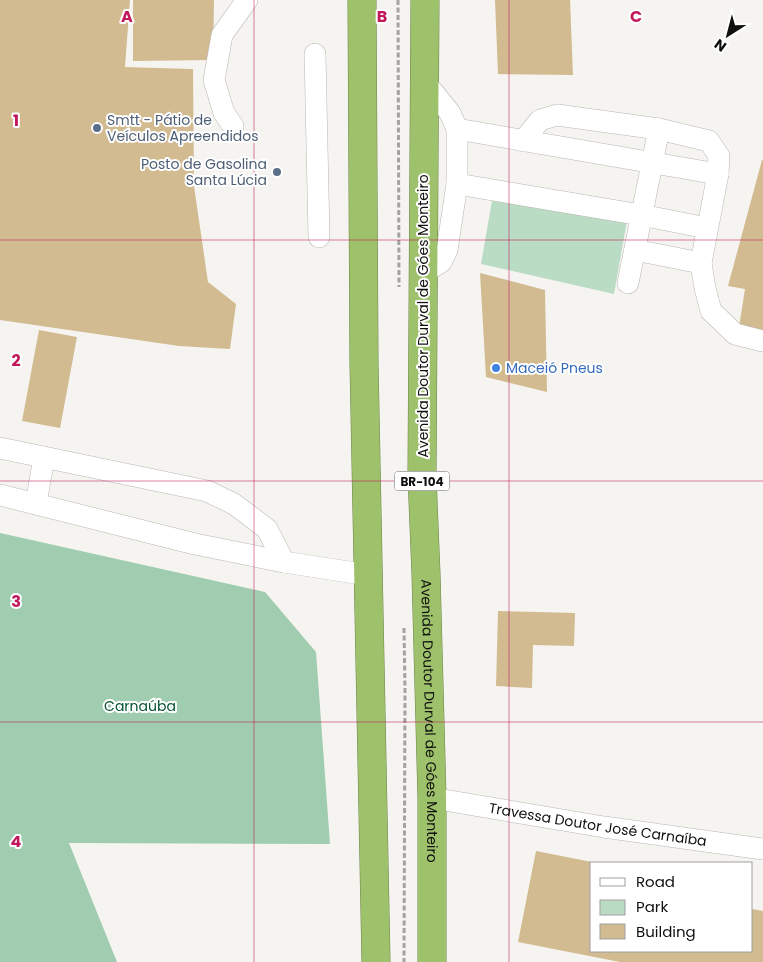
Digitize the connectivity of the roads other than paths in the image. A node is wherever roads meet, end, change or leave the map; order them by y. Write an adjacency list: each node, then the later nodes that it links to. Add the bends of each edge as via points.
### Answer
1 (247, 0): 6 (street, via 222,35 214,80 224,113)
2 (362, 0): 26 (highway)
3 (424, 0): 5 (highway, Avenida Doutor Durval de Góes Monteiro / BR-104)
4 (315, 54): 15 (street)
5 (425, 82): 8 (street, via 450,113); 18 (highway, Avenida Doutor Durval de Góes Monteiro / BR-104)
6 (233, 126)
7 (659, 129): 9 (street, via 557,115 540,120); 10 (street); 11 (street, via 709,140 719,156)
8 (457, 130): 9 (street); 12 (street)
9 (523, 140): 10 (street)
10 (652, 163): 11 (street); 13 (street)
11 (718, 174): 14 (street)
12 (457, 184): 13 (street); 18 (street, via 447,250 441,262)
13 (641, 215): 14 (street); 16 (street)
14 (707, 228): 17 (street)
15 (319, 237)
16 (635, 250): 17 (street); 19 (street)
17 (701, 264): 20 (street, via 711,311 735,334)
18 (423, 273): 27 (highway, Avenida Doutor Durval de Góes Monteiro / BR-104, via 422,476)
19 (628, 284)
20 (763, 341)
21 (0, 448): 22 (street)
22 (44, 457): 24 (street); 25 (street, via 207,491 234,504 267,529)
23 (0, 495): 24 (street)
24 (36, 504): 25 (street, via 195,544)
25 (284, 562): 26 (street)
26 (368, 575): 29 (highway)
27 (432, 798): 28 (street, Travessa Doutor José Carnaíba); 30 (highway, Avenida Doutor Durval de Góes Monteiro / BR-104)
28 (763, 849)
29 (376, 962)
30 (432, 962)

